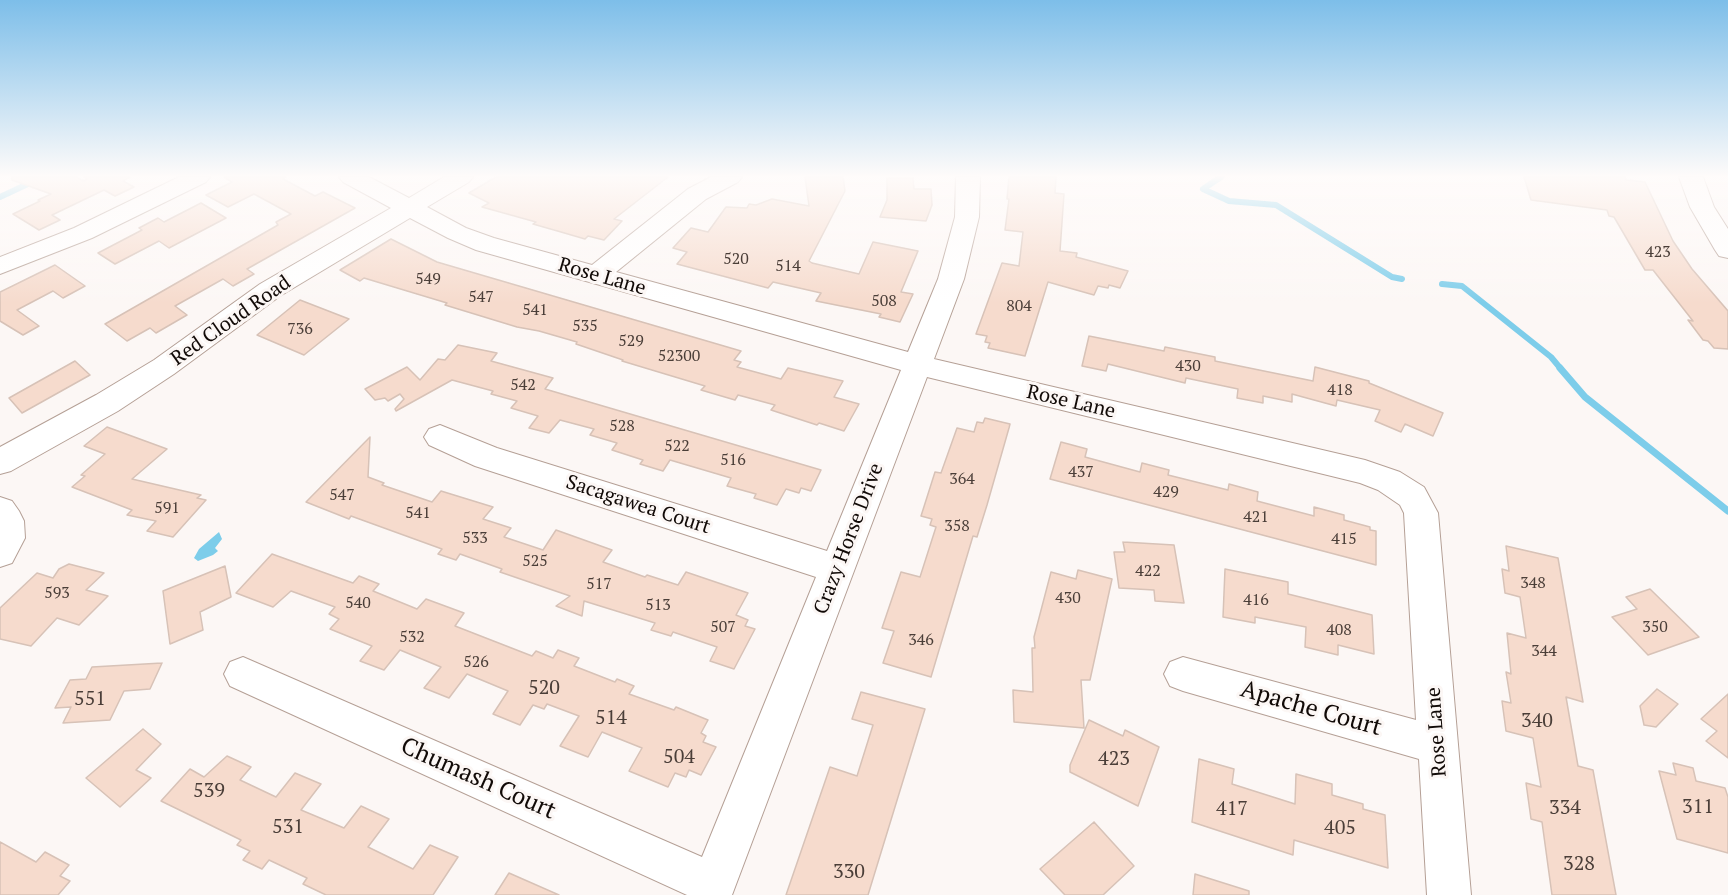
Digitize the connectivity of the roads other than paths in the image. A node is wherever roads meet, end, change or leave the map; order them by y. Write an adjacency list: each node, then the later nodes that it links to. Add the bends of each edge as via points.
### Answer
1 (112, 219): 8 (street)
2 (390, 219): 12 (street, Red Cloud Road, via 270,290 107,403)
3 (431, 219): 9 (street, Rose Lane, via 485,244)
4 (666, 219): 9 (street)
5 (967, 219): 10 (street, Crazy Horse Drive, via 951,279)
6 (1709, 219): 7 (street)
7 (1728, 250)
8 (0, 266)
9 (596, 275): 10 (street, Rose Lane)
10 (918, 365): 15 (street, Crazy Horse Drive); 18 (street, Rose Lane, via 1365,472 1412,496 1421,513)
11 (440, 437): 15 (street, Sacagawea Court, via 486,457)
12 (0, 462)
13 (0, 510): 14 (street, via 7,521 8,538)
14 (0, 553)
15 (838, 569): 19 (street, Crazy Horse Drive)
16 (243, 674): 19 (street, Chumash Court)
17 (1183, 674): 18 (street, Apache Court)
18 (1438, 745): 20 (street, Rose Lane)
19 (712, 890)
20 (1449, 895)

